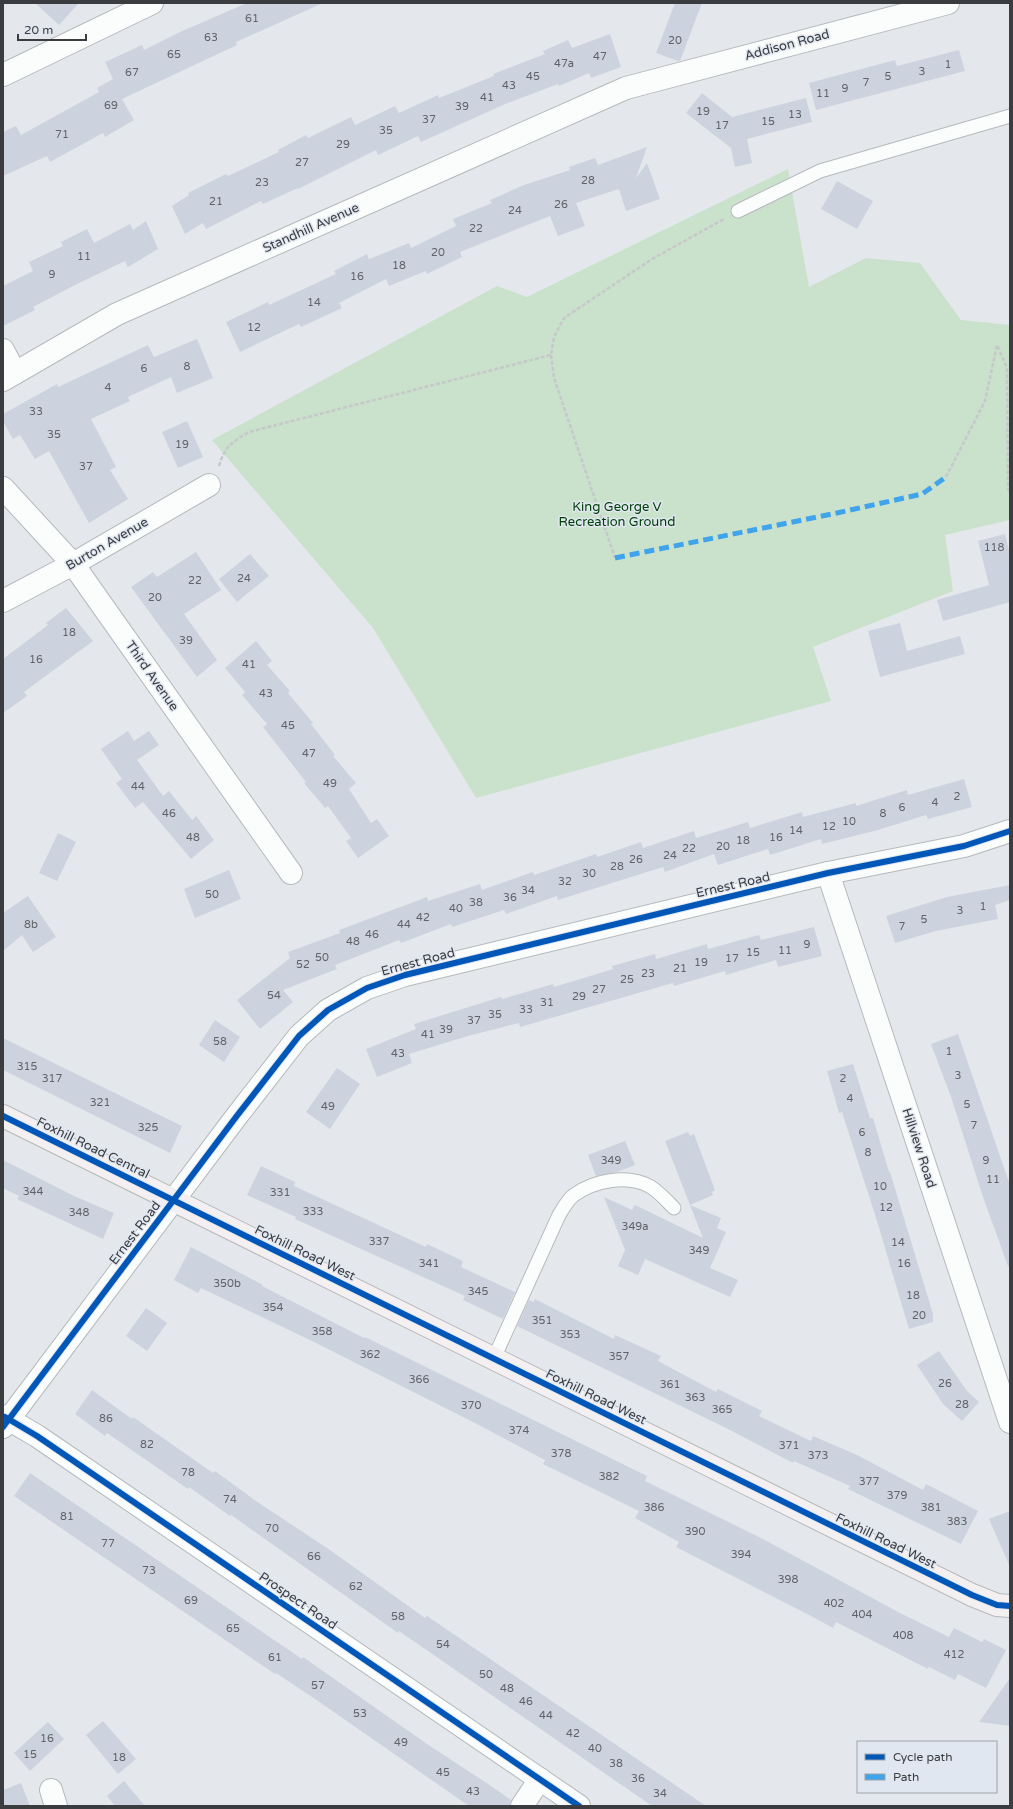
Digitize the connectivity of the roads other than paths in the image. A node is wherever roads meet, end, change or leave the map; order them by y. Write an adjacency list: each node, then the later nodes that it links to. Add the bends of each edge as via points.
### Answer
1 (948, 3): 4 (street, Addison Road)
2 (137, 6): 3 (street)
3 (3, 75)
4 (626, 88): 8 (street, Standhill Avenue, via 117,314)
5 (1010, 116): 6 (lane, via 820,171)
6 (738, 211)
7 (3, 350): 8 (street)
8 (9, 377)
9 (214, 476): 11 (street, Burton Avenue)
10 (3, 488): 11 (street, Third Avenue)
11 (74, 564): 12 (street, Burton Avenue); 14 (street, Third Avenue)
12 (3, 601)
13 (1010, 831): 15 (street, Ernest Road, via 964,846)
14 (291, 873)
15 (828, 873): 17 (street, Ernest Road, via 404,975 367,988 328,1010 299,1036); 21 (street, Hillview Road)
16 (3, 1116): 17 (street, Foxhill Road Central)
17 (174, 1200): 19 (street, Foxhill Road West); 20 (street, Ernest Road)
18 (674, 1208): 19 (lane, via 652,1188 636,1181 616,1180 589,1187 573,1195 559,1215)
19 (494, 1358): 22 (street, Foxhill Road West, via 972,1595)
20 (5, 1421): 23 (street, Prospect Road)
21 (1010, 1422)
22 (1010, 1606)
23 (540, 1779): 24 (street); 25 (street, Prospect Road)
24 (522, 1806)
25 (579, 1806)

